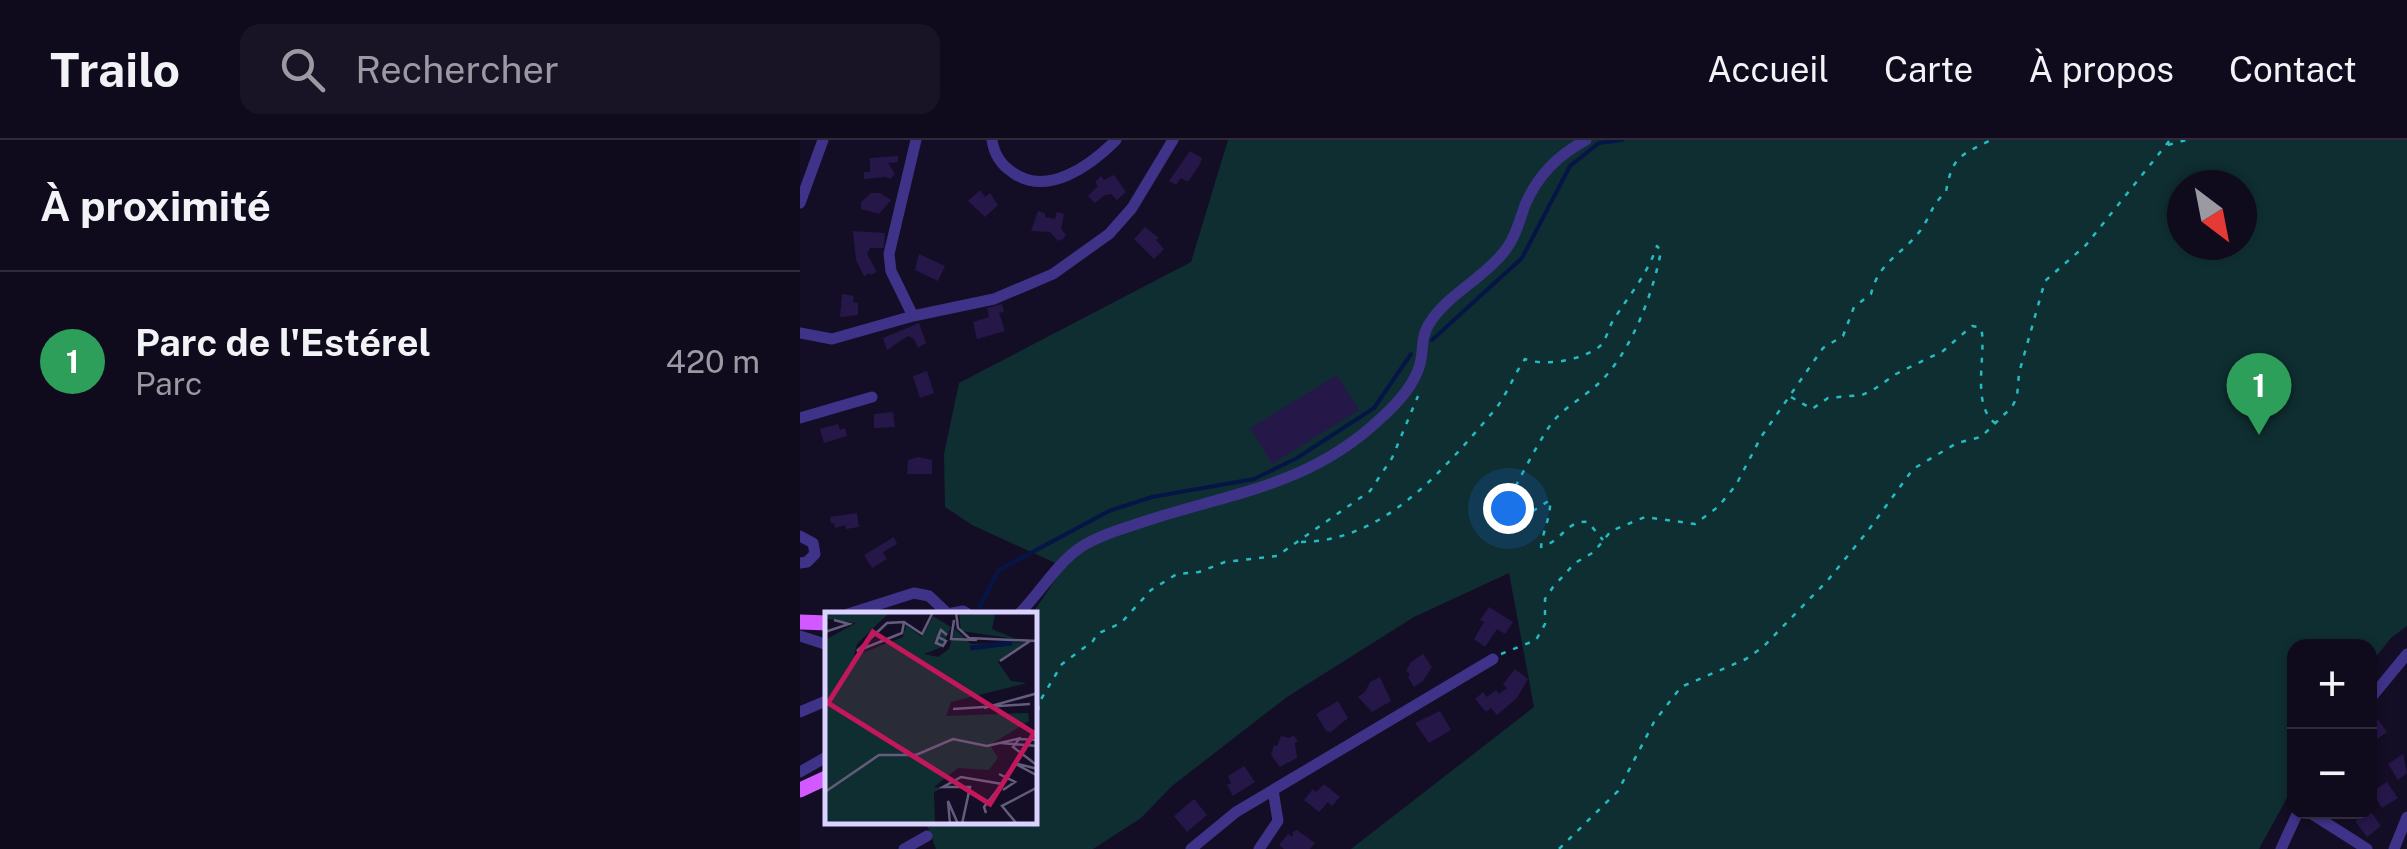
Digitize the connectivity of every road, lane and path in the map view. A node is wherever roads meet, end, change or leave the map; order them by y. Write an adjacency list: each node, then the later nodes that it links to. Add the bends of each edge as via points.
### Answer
1 (823, 140): 11 (street)
2 (916, 140): 12 (street, via 889,254)
3 (992, 140): 4 (street, via 1004,166 1035,182 1082,168)
4 (1116, 140)
5 (1173, 140): 12 (street, via 1132,208 1082,255 994,299)
6 (1586, 140): 14 (street, via 1552,162 1507,249 1429,323)
7 (1992, 140): 15 (path, via 1951,165 1946,192 1917,235 1876,274 1872,294 1854,307 1843,336 1822,348)
8 (2170, 140): 10 (path)
9 (2186, 140): 10 (path)
10 (2166, 146): 18 (path, via 2086,245 2045,282 2018,374 2018,397)
11 (800, 202)
12 (913, 316): 13 (street, via 832,338)
13 (800, 333)
14 (1412, 384): 21 (path, via 1420,393 1370,491); 25 (street, via 1352,444 1314,467 1083,546)
15 (1791, 396): 18 (path, via 1812,409 1828,398 1862,395 1972,326 1982,333 1986,415); 20 (path, via 1718,508 1695,524 1645,517)
16 (872, 398): 17 (street)
17 (800, 418)
18 (1997, 424): 48 (path, via 1912,468 1868,532 1764,647 1681,687 1618,790)
19 (800, 536): 22 (street, via 814,542 814,554)
20 (1603, 540): 21 (path, via 1580,522 1541,547 1550,500 1502,522 1500,512 1553,421 1601,382 1621,354 1658,266 1657,246 1598,348 1558,363 1525,359 1493,412 1390,515 1354,534); 31 (path, via 1553,587 1536,640)
21 (1300, 542): 34 (path, via 1277,556 1178,574 1152,590 1121,623 1062,664)
22 (800, 563)
23 (854, 612): 24 (street, via 914,592)
24 (946, 612)
25 (1021, 612)
26 (800, 622): 27 (main road)
27 (825, 623)
28 (800, 636): 29 (street)
29 (825, 643)
30 (2407, 654): 32 (street)
31 (1493, 659): 40 (street)
32 (2377, 690)
33 (825, 701): 35 (street)
34 (1038, 710)
35 (800, 712)
36 (825, 758): 37 (street)
37 (800, 772)
38 (825, 778): 39 (main road)
39 (800, 790)
40 (1273, 790): 46 (street); 47 (street, via 1278,821)
41 (2407, 817): 51 (street)
42 (2295, 819): 49 (street)
43 (2320, 819): 50 (street)
44 (927, 836): 45 (street)
45 (904, 849)
46 (1192, 849)
47 (1259, 849)
48 (1559, 849)
49 (2280, 849)
50 (2367, 849)
51 (2394, 849)

